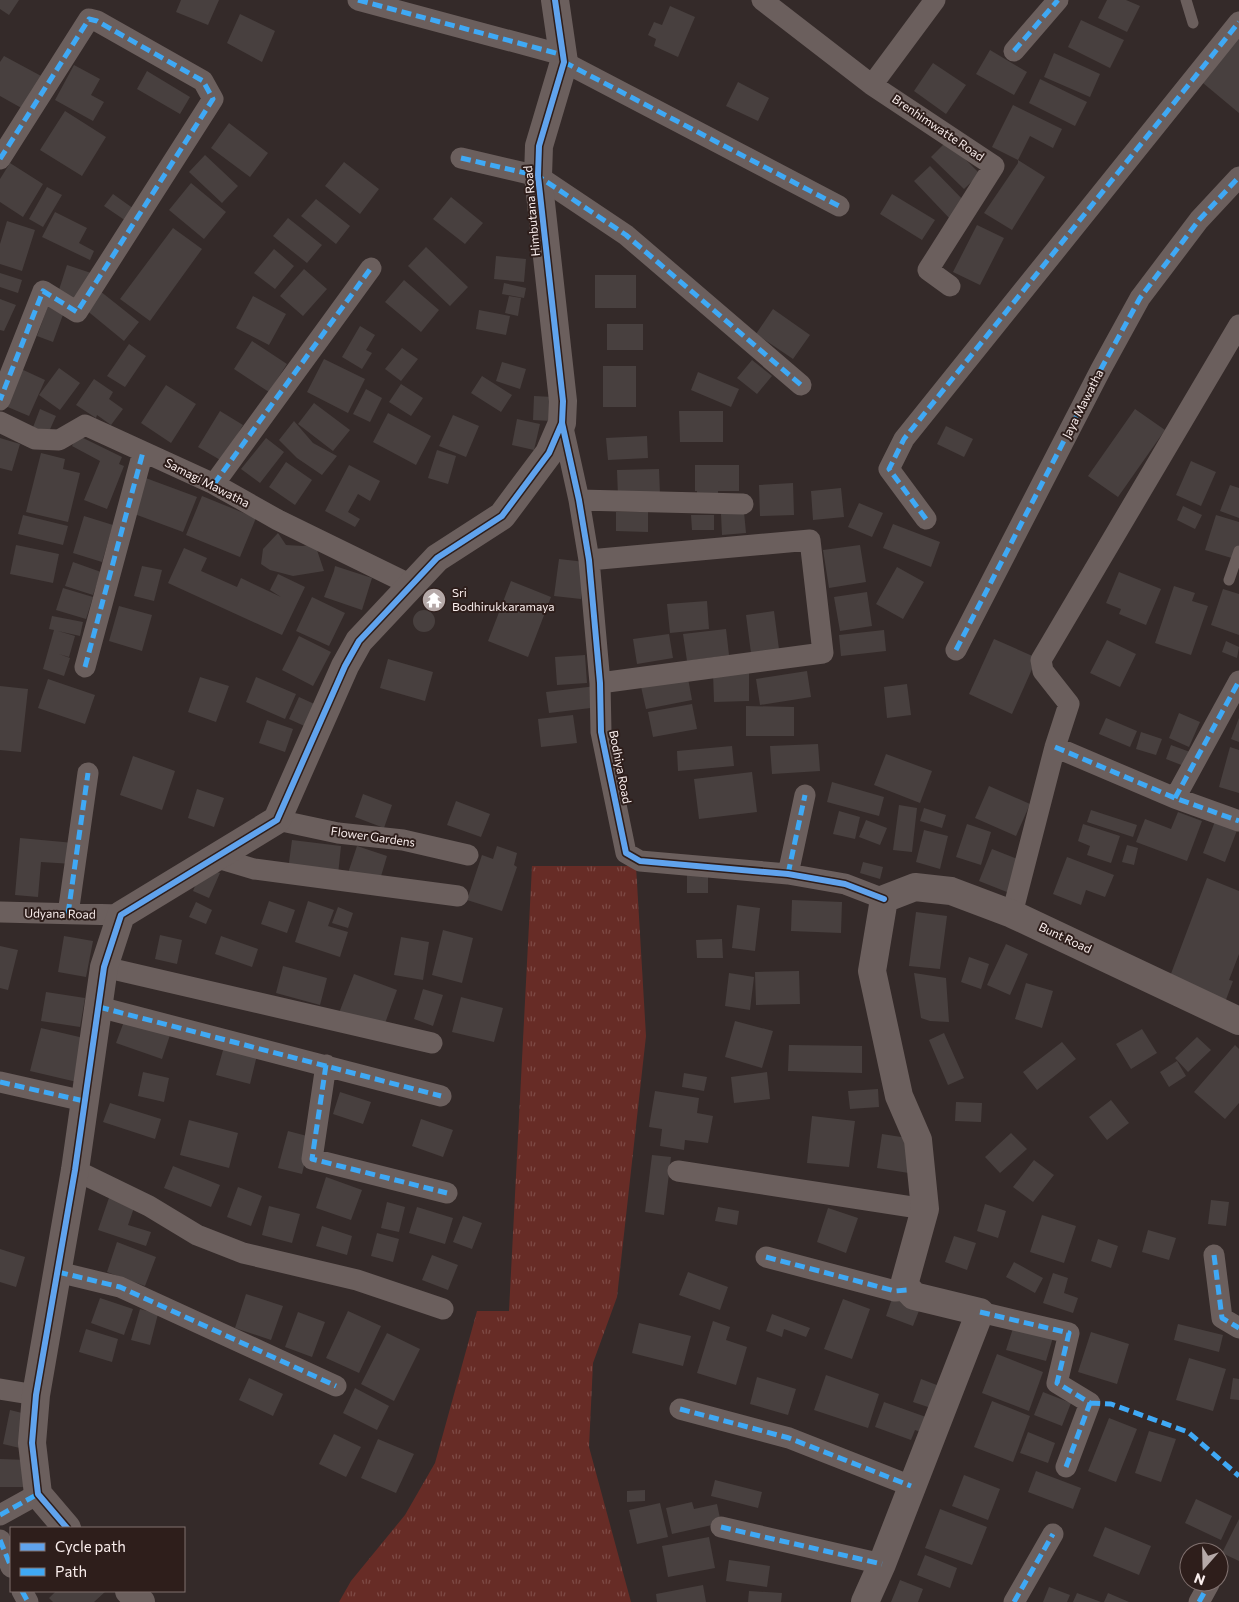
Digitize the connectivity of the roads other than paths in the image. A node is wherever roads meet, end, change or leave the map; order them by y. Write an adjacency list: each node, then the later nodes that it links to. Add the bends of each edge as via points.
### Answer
1 (358, 0): 10 (street)
2 (555, 0): 10 (street, Himbutana Road)
3 (762, 0): 11 (street, Brenhimwatte Road)
4 (935, 0): 11 (street)
5 (1058, 0): 9 (street)
6 (1186, 0): 8 (lane)
7 (1239, 22): 28 (street, via 904,439 889,469)
8 (1193, 23)
9 (1014, 51)
10 (564, 58): 14 (street, Himbutana Road, via 539,146); 16 (street)
11 (872, 85): 18 (street, Brenhimwatte Road, via 994,166 928,270)
12 (461, 158): 14 (street)
13 (0, 159): 21 (street, via 88,19 98,21 203,81 212,99 78,312 43,291)
14 (538, 176): 20 (street, via 626,234); 23 (street, Himbutana Road, via 563,401)
15 (1239, 177): 33 (street, Jaya Mawatha, via 1199,220 1140,298)
16 (839, 206)
17 (371, 268): 25 (street)
18 (950, 286)
19 (1239, 325): 37 (street, via 1041,660 1043,671 1069,704)
20 (800, 385)
21 (0, 400)
22 (0, 422): 24 (street, Samagi Mawatha, via 35,439 59,440 85,425)
23 (562, 423): 26 (street, Bodhiya Road); 32 (street, via 549,453 502,516 437,558)
24 (143, 452): 25 (street, Samagi Mawatha); 34 (street)
25 (214, 484): 32 (street, Samagi Mawatha, via 278,520)
26 (580, 500): 27 (street); 30 (street, Bodhiya Road)
27 (743, 504)
28 (926, 519)
29 (1239, 551): 31 (lane)
30 (589, 560): 36 (street, Bodhiya Road); 36 (street, via 810,540 823,653)
31 (1229, 580)
32 (411, 585): 41 (street, via 359,641)
33 (956, 650)
34 (84, 667)
35 (1239, 681): 40 (street)
36 (600, 683): 45 (street, Bodhiya Road, via 601,732 626,853 640,861)
37 (1056, 748): 40 (street); 50 (street)
38 (88, 774): 49 (street)
39 (805, 795): 45 (street)
40 (1175, 798): 42 (street)
41 (277, 820): 43 (street, Flower Gardens, via 338,833 403,840); 44 (street)
42 (1239, 821)
43 (468, 855)
44 (214, 857): 46 (street, via 254,869); 51 (street)
45 (788, 874): 47 (street, Bodhiya Road, via 845,884)
46 (458, 896)
47 (884, 899): 50 (street, Bunt Road, via 915,887 951,892); 63 (street, via 872,971 899,1096 918,1140)
48 (0, 912): 49 (street, Udyana Road)
49 (68, 914): 51 (street, Udyana Road)
50 (1012, 914): 54 (street, Bunt Road)
51 (120, 915): 52 (street)
52 (104, 967): 53 (street); 55 (street)
53 (99, 1007): 56 (street); 59 (street)
54 (1239, 1021)
55 (432, 1043)
56 (326, 1065): 58 (street); 62 (street, via 312,1159)
57 (0, 1082): 59 (street)
58 (441, 1096)
59 (84, 1101): 60 (street)
60 (75, 1170): 66 (street); 68 (street, via 150,1206 197,1235 243,1253 357,1280)
61 (678, 1171): 63 (street)
62 (447, 1193)
63 (924, 1208): 67 (street, via 904,1285)
64 (1214, 1255): 70 (street, via 1222,1318)
65 (766, 1257): 67 (street, via 895,1291)
66 (58, 1272): 71 (street, via 120,1287); 73 (street)
67 (908, 1290): 69 (street, via 914,1296)
68 (443, 1309)
69 (980, 1312): 75 (street, via 1069,1333 1056,1383 1090,1403); 76 (street)
70 (1239, 1328)
71 (336, 1386)
72 (0, 1389): 73 (street)
73 (36, 1395): 77 (street, via 32,1443)
74 (680, 1409): 76 (street, via 789,1438)
75 (1066, 1466)
76 (911, 1486): 83 (street)
77 (38, 1494): 78 (street); 79 (street)
78 (0, 1515)
79 (66, 1527)
80 (721, 1527): 83 (street)
81 (1053, 1534): 88 (street)
82 (0, 1540): 84 (street)
83 (882, 1564): 87 (street)
84 (10, 1565)
85 (130, 1592): 86 (street)
86 (141, 1602)
87 (865, 1602)
88 (1014, 1602)

